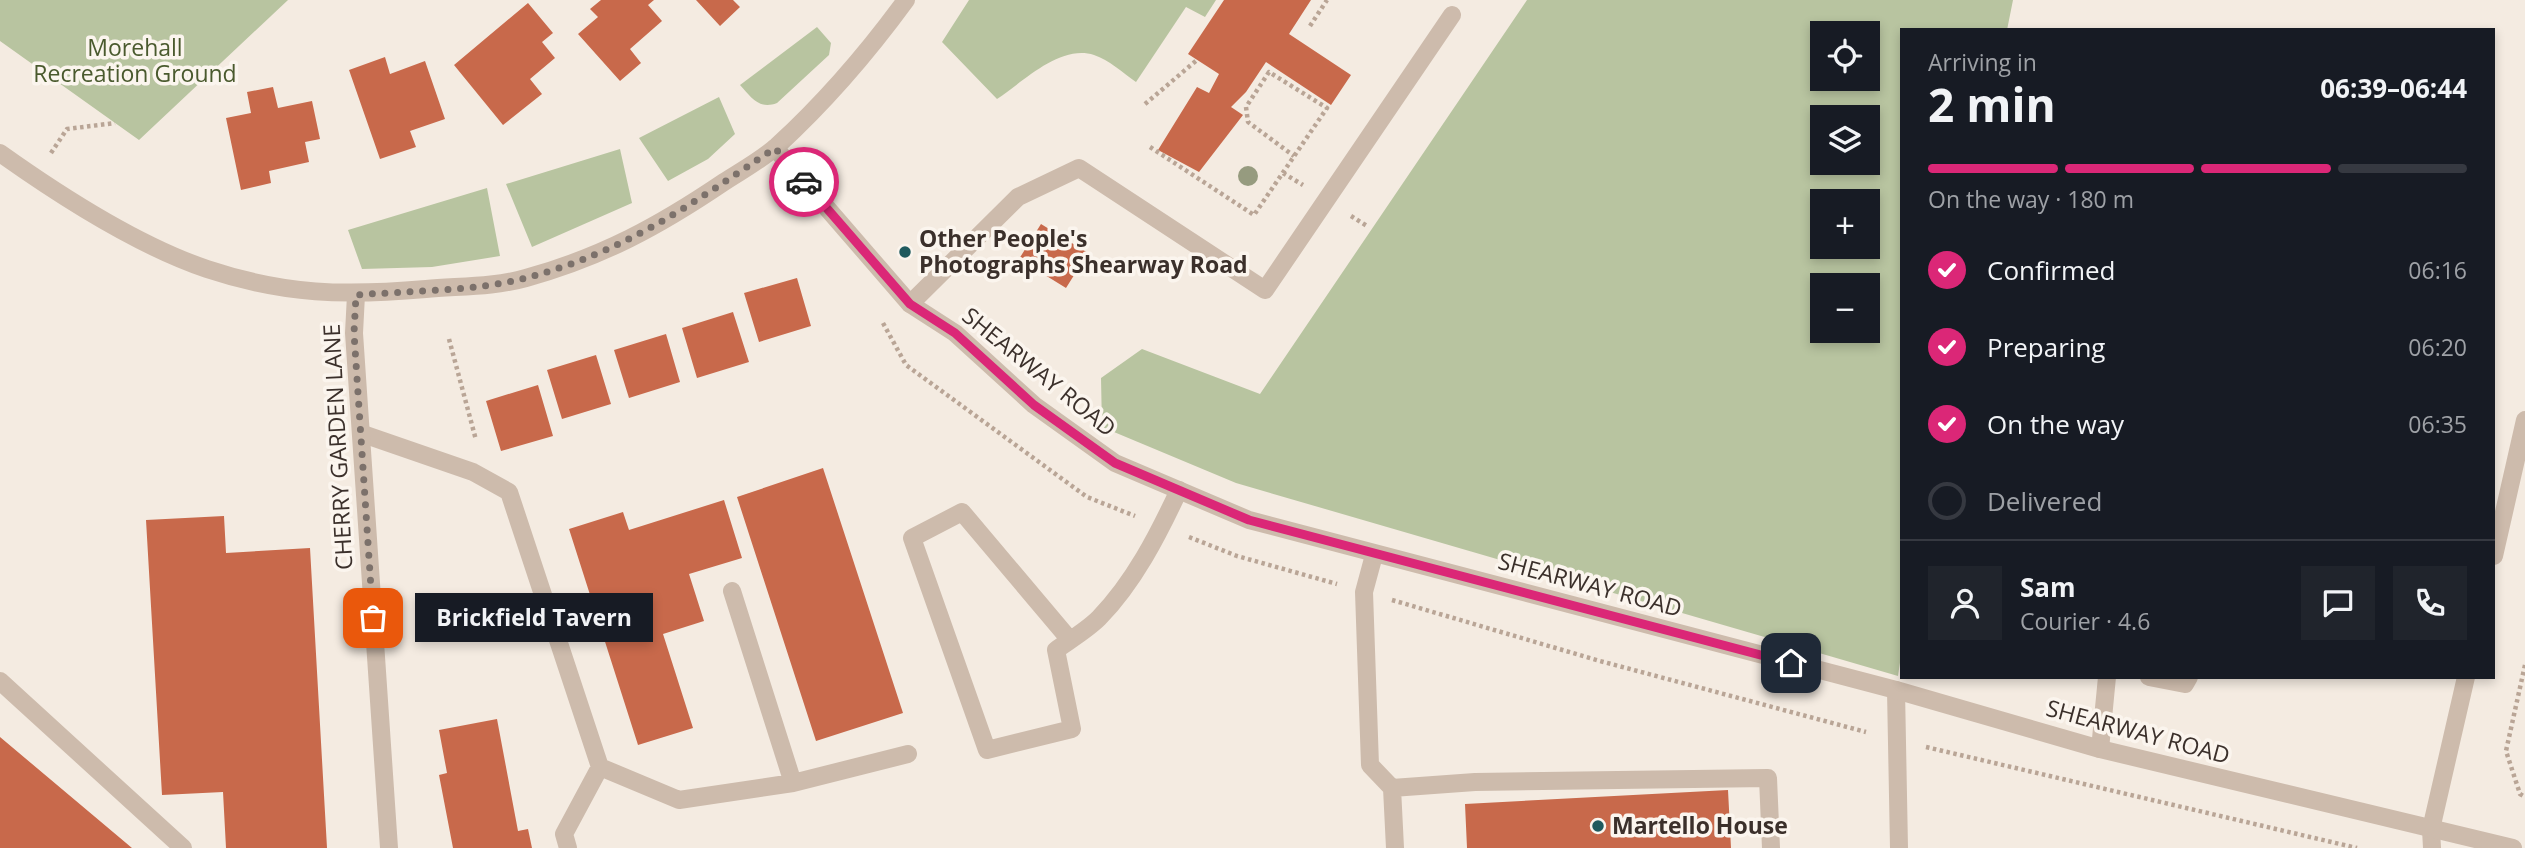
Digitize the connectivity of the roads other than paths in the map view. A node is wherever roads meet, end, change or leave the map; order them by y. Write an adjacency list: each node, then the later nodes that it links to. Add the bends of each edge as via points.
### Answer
1 (906, 0): 3 (street, CHERRY GARDEN LANE, via 862,57)
2 (1452, 15): 6 (street, via 1265,290 1079,168 1018,197)
3 (775, 148): 5 (street, CHERRY GARDEN LANE, via 665,222 616,248 524,279); 6 (street, SHEARWAY ROAD)
4 (0, 153): 5 (street, CHERRY GARDEN LANE, via 143,240 204,268 265,284)
5 (356, 295): 8 (street, CHERRY GARDEN LANE, via 354,333)
6 (910, 304): 9 (street, SHEARWAY ROAD, via 955,333 1034,405 1115,463)
7 (2525, 420): 10 (street)
8 (363, 434): 22 (street, via 473,472 509,492); 27 (street, CHERRY GARDEN LANE)
9 (1179, 490): 11 (street, SHEARWAY ROAD, via 1249,520); 13 (street, via 1129,581 1098,619)
10 (2495, 552)
11 (1374, 555): 19 (street, SHEARWAY ROAD); 24 (street, via 1364,592 1370,765)
12 (732, 591): 23 (street)
13 (1070, 640): 13 (street, via 1056,650 1072,729 987,750 912,538 962,512)
14 (2107, 679): 20 (street)
15 (2159, 679): 16 (street, via 2185,684)
16 (2188, 679)
17 (2466, 679): 25 (street)
18 (0, 681): 26 (street)
19 (1895, 690): 20 (street, SHEARWAY ROAD); 31 (street)
20 (2100, 749): 25 (street, SHEARWAY ROAD)
21 (908, 754): 23 (street)
22 (600, 767): 23 (street, via 679,800); 28 (street, via 564,834)
23 (793, 783)
24 (1392, 788): 29 (street); 30 (street, via 1475,782 1768,778)
25 (2431, 829): 32 (street); 33 (street, SHEARWAY ROAD)
26 (183, 848)
27 (390, 848)
28 (568, 848)
29 (1395, 848)
30 (1771, 848)
31 (1899, 848)
32 (2432, 848)
33 (2513, 848)

